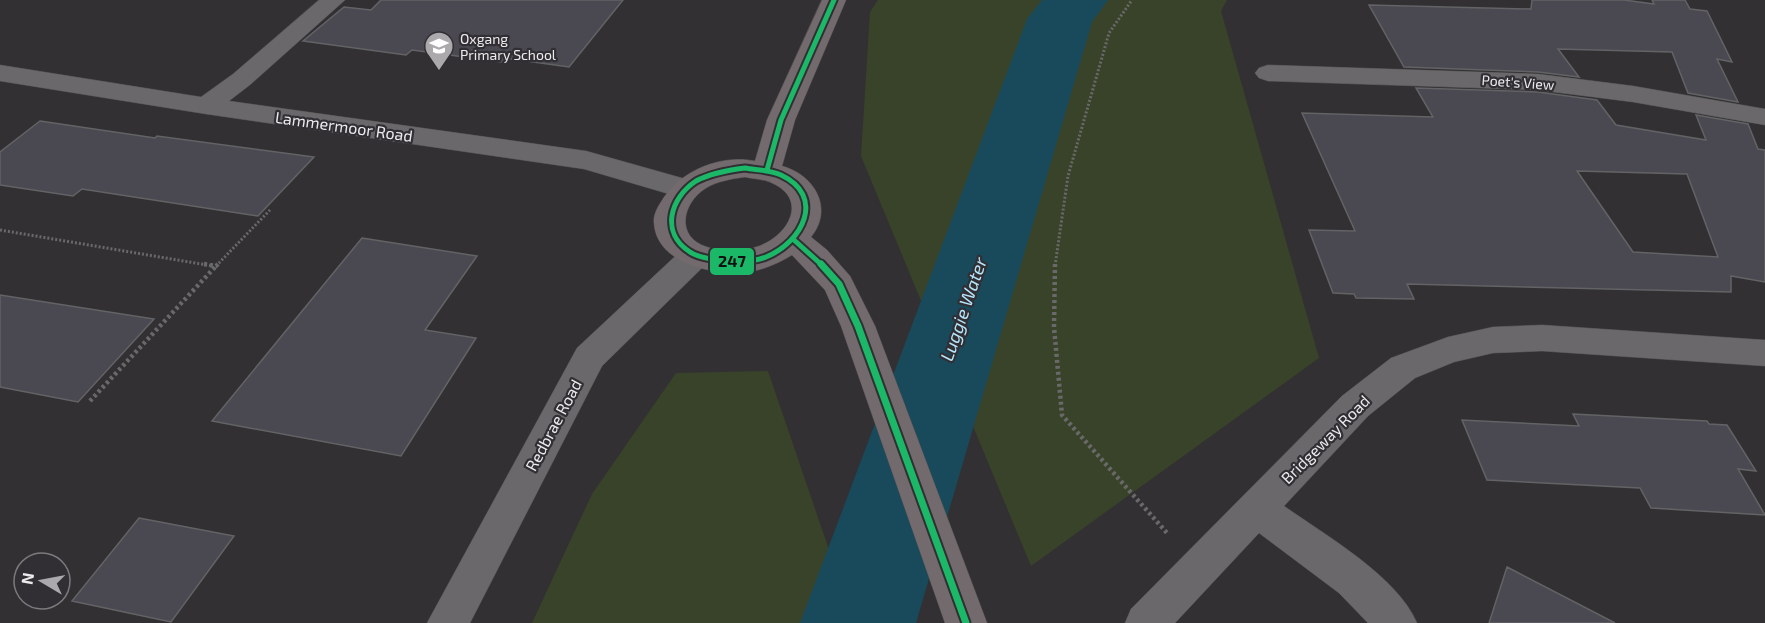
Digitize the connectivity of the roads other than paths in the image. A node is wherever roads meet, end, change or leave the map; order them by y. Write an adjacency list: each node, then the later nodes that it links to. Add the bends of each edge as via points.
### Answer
1 (333, 0): 5 (street)
2 (834, 0): 7 (main road, via 781,120)
3 (0, 73): 5 (street, Lammermoor Road)
4 (1268, 73): 6 (street, Poet's View, via 1538,82)
5 (206, 106): 8 (street, Lammermoor Road, via 586,160)
6 (1765, 117)
7 (767, 170): 8 (main road, via 722,171); 9 (main road, via 794,183 805,196 810,211 805,227)
8 (686, 189): 10 (main road, via 670,212 669,225 676,240)
9 (794, 240): 10 (main road, via 786,248 757,260 718,262); 14 (main road, via 839,284 858,326)
10 (695, 256): 13 (street, Redbrae Road, via 590,357)
11 (1765, 353): 12 (street, Bridgeway Road, via 1542,338 1494,340 1448,350 1403,368 1355,406)
12 (1256, 509): 15 (street, Bridgeway Road); 16 (street, via 1354,579)
13 (448, 623)
14 (966, 623)
15 (1146, 623)
16 (1396, 623)

